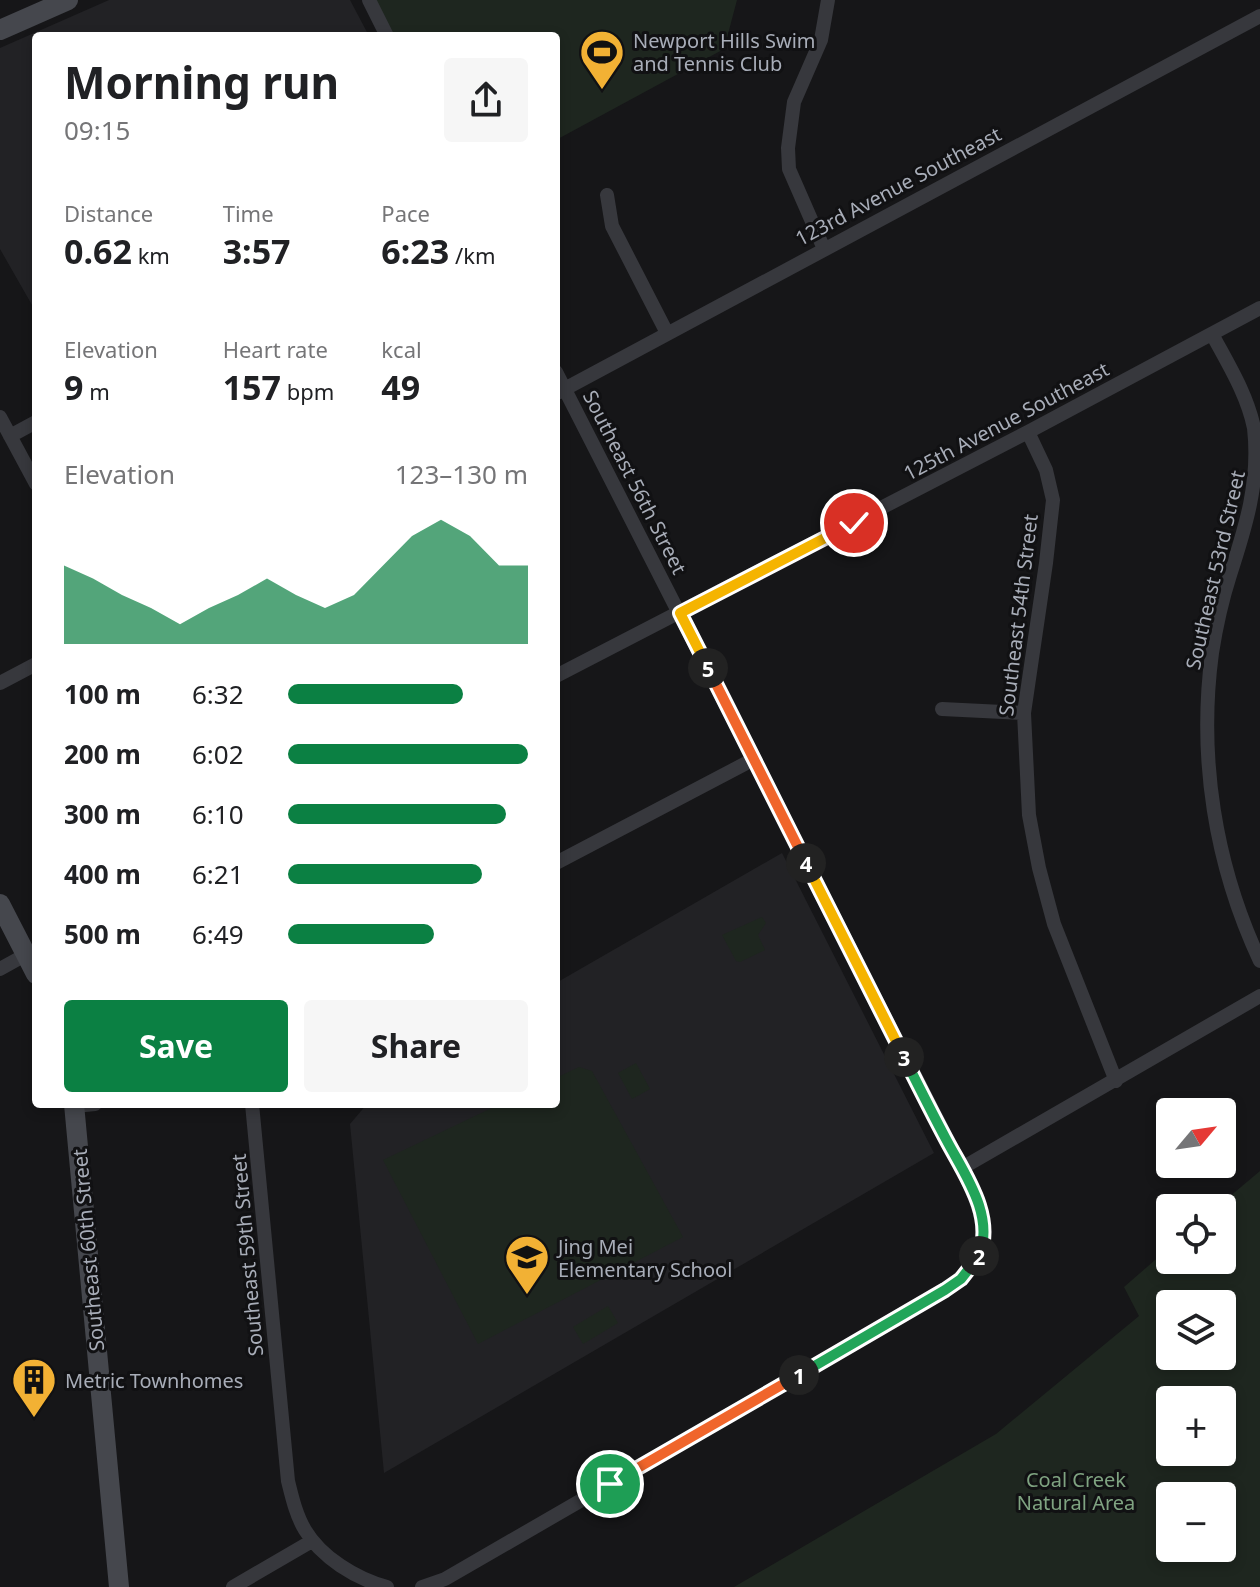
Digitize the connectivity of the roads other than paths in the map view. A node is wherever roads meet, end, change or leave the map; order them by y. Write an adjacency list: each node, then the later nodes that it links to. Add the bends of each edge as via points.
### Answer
1 (68, 0): 5 (street)
2 (369, 0): 6 (street)
3 (828, 0): 8 (street, via 821,40 794,102 788,148 789,169)
4 (1260, 16): 8 (street, 123rd Avenue Southeast)
5 (0, 30)
6 (385, 32)
7 (607, 195): 10 (street, via 612,226)
8 (824, 249): 10 (street, 123rd Avenue Southeast)
9 (1260, 308): 11 (street, 125th Avenue Southeast)
10 (667, 333): 12 (street, 123rd Avenue Southeast)
11 (1212, 334): 15 (street, 125th Avenue Southeast); 28 (street, Southeast 53rd Street, via 1246,400 1258,446 1255,497 1212,651 1206,739 1220,845 1232,894)
12 (560, 391): 18 (street, Southeast 56th Street)
13 (0, 417): 16 (street)
14 (32, 424): 16 (street)
15 (1028, 432): 18 (street, 125th Avenue Southeast); 23 (street, Southeast 54th Street, via 1053,500)
16 (10, 436): 17 (street)
17 (32, 477)
18 (680, 613): 20 (street, 125th Avenue Southeast); 24 (street, Southeast 56th Street)
19 (32, 666): 21 (street)
20 (560, 674)
21 (0, 683)
22 (942, 709): 23 (street)
23 (1024, 713): 32 (street, Southeast 54th Street, via 1029,815 1039,868 1065,954)
24 (754, 759): 25 (street); 35 (street, Southeast 56th Street)
25 (560, 861)
26 (0, 904): 27 (street)
27 (27, 954): 29 (street); 30 (street)
28 (1260, 961)
29 (32, 965)
30 (0, 969)
31 (1260, 996): 32 (street)
32 (1116, 1081): 35 (street)
33 (81, 1108): 37 (street, Southeast 60th Street)
34 (252, 1108): 36 (street, Southeast 59th Street, via 288,1481)
35 (962, 1168): 40 (street, Southeast 56th Street, via 982,1215 984,1244 961,1279 445,1579)
36 (312, 1541): 38 (street); 39 (street, via 353,1573)
37 (119, 1587)
38 (233, 1587)
39 (387, 1587)
40 (422, 1587)

